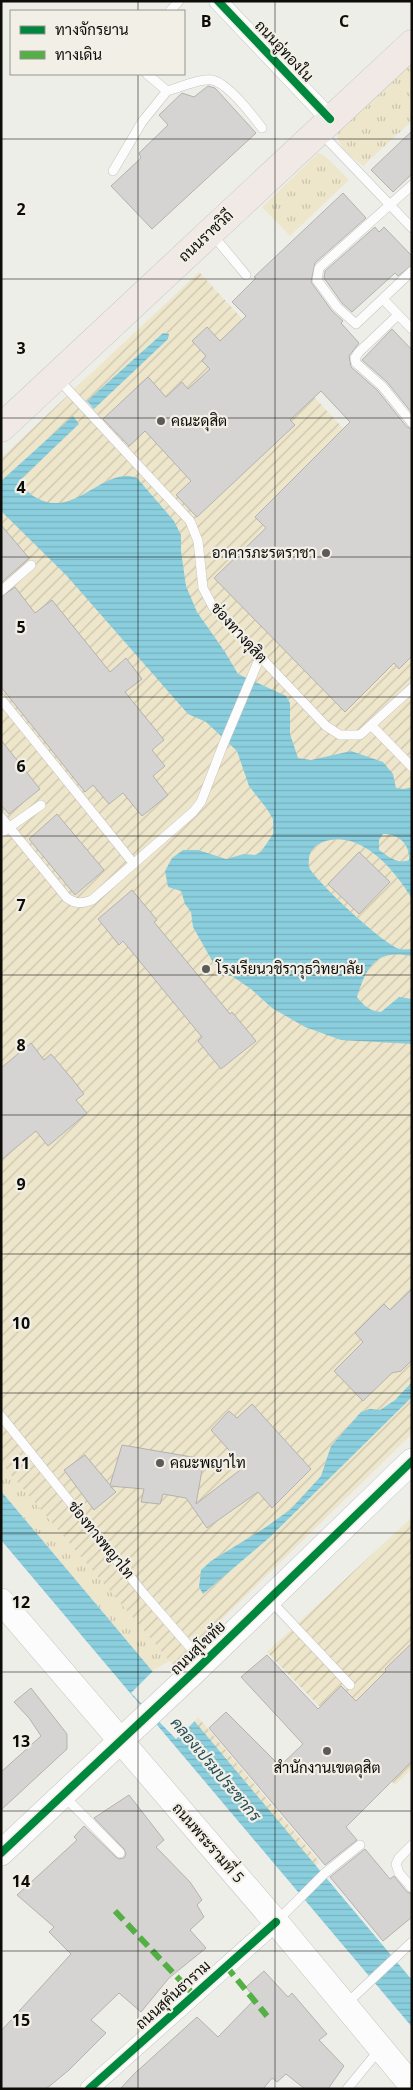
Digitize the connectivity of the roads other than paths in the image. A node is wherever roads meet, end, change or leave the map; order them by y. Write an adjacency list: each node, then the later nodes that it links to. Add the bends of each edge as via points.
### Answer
1 (218, 1): 5 (street, ถนนอู่ทองใน)
2 (412, 44): 5 (main road, ถนนราชวิถี)
3 (148, 75): 4 (lane)
4 (166, 91): 6 (lane, via 213,80 236,97); 7 (lane, via 142,122)
5 (324, 125): 9 (lane); 11 (main road, ถนนราชวิถี)
6 (262, 128)
7 (113, 171)
8 (412, 185): 9 (lane)
9 (390, 205): 10 (lane); 14 (lane, via 319,268 317,280 337,307 356,324)
10 (412, 228)
11 (210, 232): 13 (lane); 17 (main road, ถนนราชวิถี)
12 (412, 271): 14 (lane)
13 (246, 275)
14 (383, 299): 15 (lane)
15 (398, 315): 16 (lane); 18 (lane, via 355,358 356,363 382,386)
16 (412, 329)
17 (56, 377): 19 (main road, ถนนราชวิถี); 22 (lane, ช่องทางดุสิต, via 190,521 198,541 204,588 213,607)
18 (412, 423)
19 (1, 428)
20 (31, 564): 21 (lane)
21 (1, 591)
22 (260, 657): 25 (lane, ช่องทางดุสิต, via 326,726 340,735 360,735); 31 (lane, via 201,802)
23 (412, 688): 25 (lane, ช่องทางดุสิต)
24 (1, 699): 31 (lane)
25 (371, 725): 26 (lane)
26 (412, 767)
27 (41, 805): 29 (lane)
28 (1, 817): 29 (lane)
29 (9, 827): 30 (lane); 31 (lane, via 74,903 92,900)
30 (1, 833)
31 (134, 864)
32 (1, 1416): 36 (lane, ช่องทางพญาไท, via 148,1599)
33 (412, 1461): 34 (main road, ถนนสุโขทัย)
34 (269, 1598): 36 (main road, ถนนสุโขทัย); 37 (lane)
35 (1, 1601): 38 (main road, ถนนพระรามที่ 5)
36 (195, 1670): 38 (main road, ถนนสุโขทัย)
37 (350, 1685)
38 (120, 1741): 39 (main road, ถนนสุโขทัย); 45 (main road, ถนนพระรามที่ 5)
39 (63, 1795): 42 (lane); 43 (main road, ถนนสุโขทัย)
40 (360, 1845): 45 (lane, via 325,1873)
41 (412, 1845): 44 (lane, via 396,1864)
42 (120, 1853)
43 (1, 1854)
44 (412, 1888)
45 (276, 1922): 47 (main road, ถนนพระรามที่ 5); 50 (street, ถนนสุคันธาราม)
46 (412, 1942): 47 (lane)
47 (344, 2006): 48 (main road, ถนนพระรามที่ 5)
48 (385, 2055): 49 (main road, ถนนพระรามที่ 5); 51 (lane)
49 (412, 2086)
50 (89, 2089)
51 (347, 2089)

